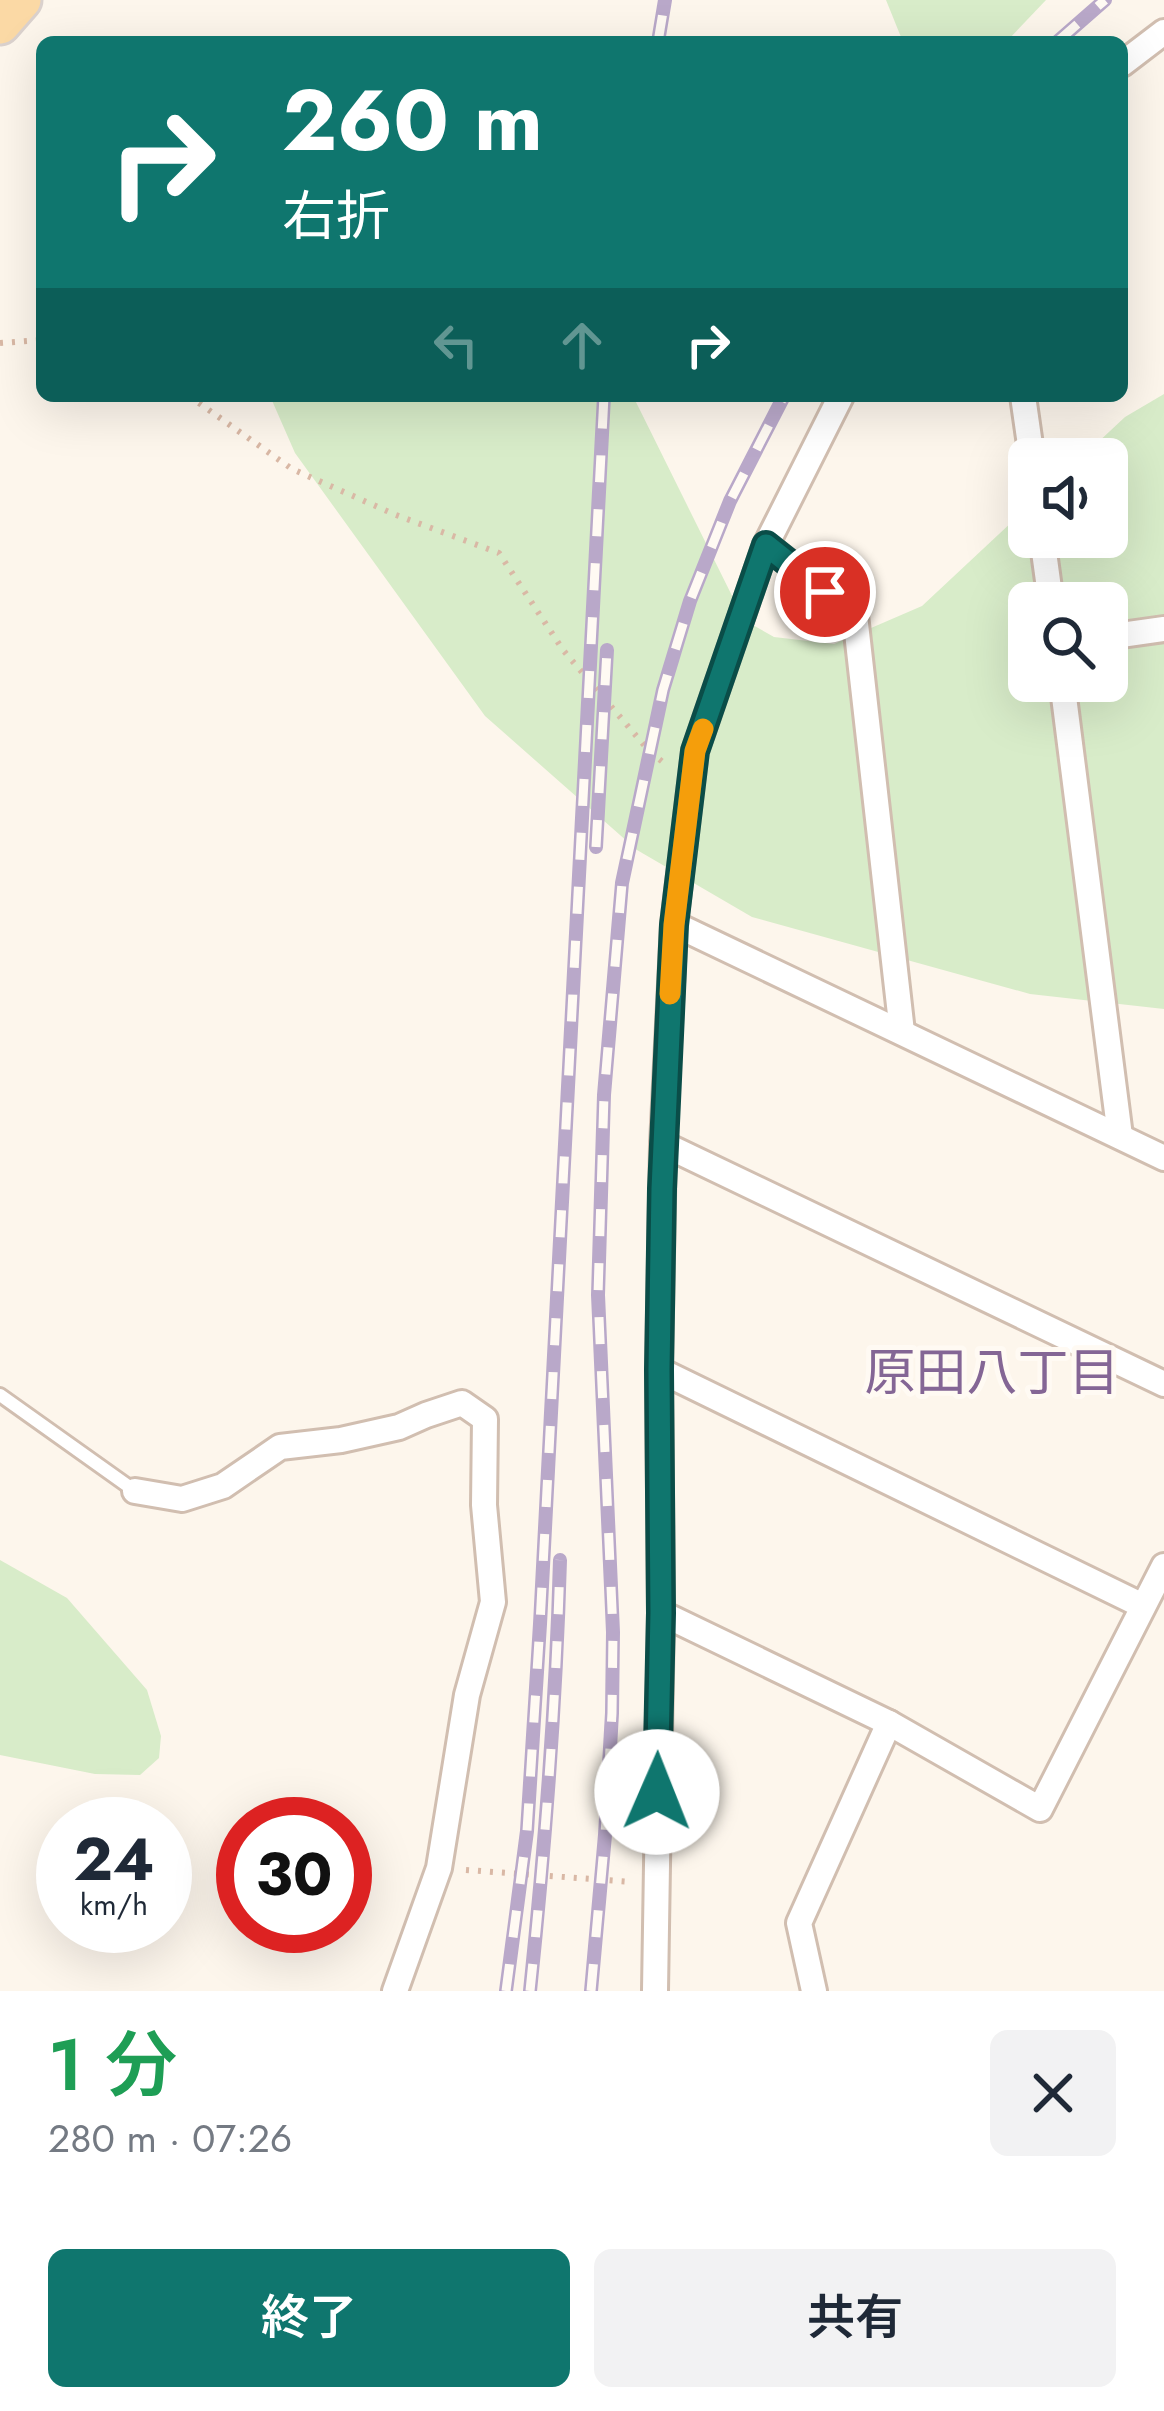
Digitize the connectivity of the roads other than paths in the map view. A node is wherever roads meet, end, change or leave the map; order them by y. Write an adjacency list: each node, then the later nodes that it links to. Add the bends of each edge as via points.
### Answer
1 (21, 0): 2 (main road)
2 (0, 25)
3 (1164, 32): 4 (street)
4 (1128, 59)
5 (839, 402): 8 (street)
6 (1024, 402): 7 (street)
7 (1029, 438)
8 (766, 545): 12 (street, via 695,751); 13 (street, via 855,615)
9 (1164, 629): 10 (street)
10 (1128, 634)
11 (1065, 702): 14 (street)
12 (674, 925): 13 (street); 15 (street)
13 (902, 1032): 14 (street)
14 (1120, 1136): 16 (street)
15 (663, 1144): 17 (street); 18 (street)
16 (1164, 1158)
17 (659, 1370): 22 (street); 23 (street)
18 (1164, 1384)
19 (0, 1395): 20 (lane)
20 (135, 1491): 25 (street, via 182,1499 223,1486 280,1447 399,1427 462,1403 485,1419 493,1602 467,1695 439,1868)
21 (1164, 1566): 22 (street)
22 (1143, 1606): 24 (street, via 1040,1809)
23 (661, 1613): 24 (street); 26 (street)
24 (889, 1723): 27 (street, via 799,1923)
25 (394, 1991)
26 (656, 1991)
27 (814, 1991)

